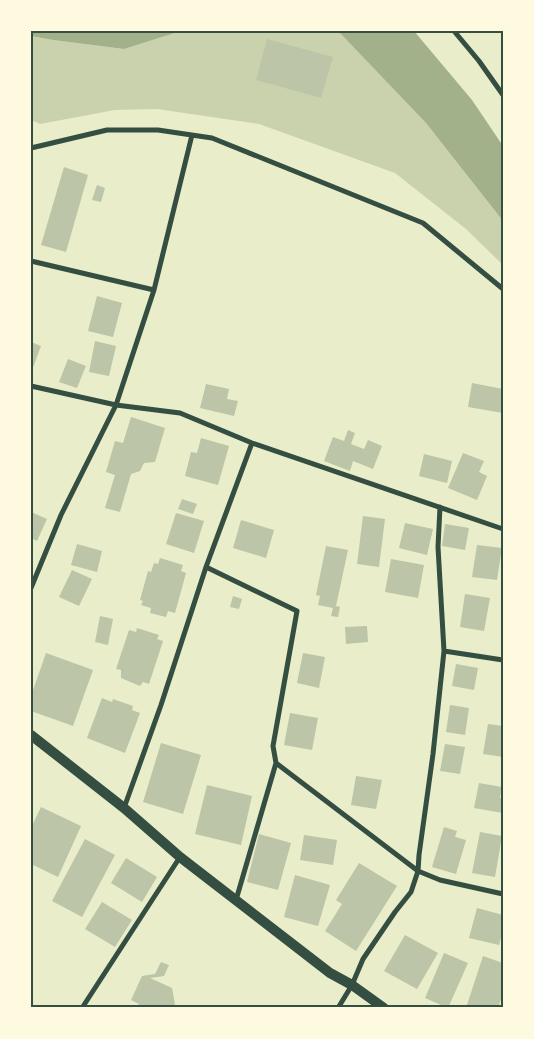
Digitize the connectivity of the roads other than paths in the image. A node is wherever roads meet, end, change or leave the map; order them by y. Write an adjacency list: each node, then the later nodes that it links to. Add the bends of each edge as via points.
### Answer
1 (454, 31): 2 (street)
2 (503, 95)
3 (192, 135): 4 (street, via 158,130 106,130); 6 (street, via 212,138 423,224); 7 (street)
4 (31, 148)
5 (31, 261): 7 (street)
6 (503, 289)
7 (154, 290): 9 (street)
8 (31, 386): 9 (street)
9 (116, 405): 10 (street, via 180,413); 14 (street, via 61,515)
10 (252, 443): 11 (street); 13 (street)
11 (440, 507): 12 (street); 15 (street, via 438,546)
12 (503, 529)
13 (206, 567): 18 (street, via 298,611 273,746); 19 (street)
14 (31, 588)
15 (444, 651): 16 (street); 21 (street)
16 (503, 660)
17 (31, 735): 19 (main road)
18 (276, 762): 21 (street); 23 (street)
19 (124, 808): 20 (main road)
20 (180, 857): 23 (main road); 25 (street)
21 (418, 871): 22 (street, via 440,880); 24 (street, via 412,892 363,959)
22 (503, 894)
23 (236, 900): 24 (main road, via 330,973)
24 (352, 985): 26 (street); 27 (main road)
25 (82, 1008)
26 (338, 1008)
27 (384, 1008)

